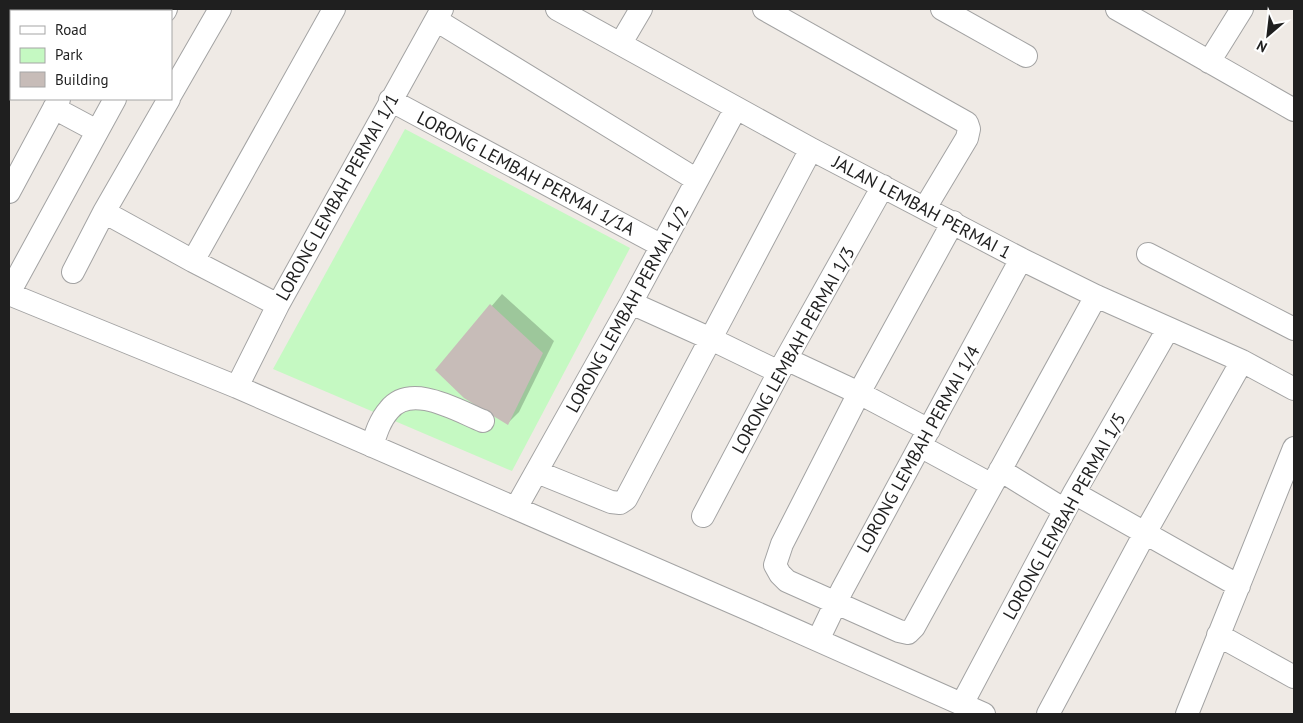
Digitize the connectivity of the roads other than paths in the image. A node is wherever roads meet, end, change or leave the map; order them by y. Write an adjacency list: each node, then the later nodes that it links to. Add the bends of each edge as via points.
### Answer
1 (220, 9): 13 (street)
2 (334, 9): 31 (street)
3 (557, 9): 10 (street, JALAN LEMBAH PERMAI 1)
4 (641, 9): 10 (street)
5 (764, 9): 25 (street, via 967,123 967,138)
6 (942, 9): 11 (street)
7 (1116, 9): 12 (street)
8 (1242, 9): 12 (street)
9 (439, 14): 16 (street, LORONG LEMBAH PERMAI 1/1); 22 (street)
10 (621, 43): 18 (street, JALAN LEMBAH PERMAI 1)
11 (1026, 56)
12 (1210, 62): 19 (street)
13 (172, 92)
14 (114, 100): 20 (street)
15 (168, 100): 26 (street)
16 (390, 100): 28 (street, LORONG LEMBAH PERMAI 1/1A); 36 (street, LORONG LEMBAH PERMAI 1/1)
17 (57, 103): 20 (street); 24 (street)
18 (736, 108): 21 (street, JALAN LEMBAH PERMAI 1); 22 (street, LORONG LEMBAH PERMAI 1/2)
19 (1294, 110)
20 (97, 131): 33 (street)
21 (812, 149): 23 (street, JALAN LEMBAH PERMAI 1); 39 (street)
22 (697, 180): 28 (street, LORONG LEMBAH PERMAI 1/2)
23 (884, 186): 25 (street, JALAN LEMBAH PERMAI 1); 41 (street, LORONG LEMBAH PERMAI 1/3)
24 (9, 192)
25 (925, 208): 27 (street, JALAN LEMBAH PERMAI 1)
26 (104, 212): 31 (street); 32 (street)
27 (954, 222): 30 (street, JALAN LEMBAH PERMAI 1); 44 (street)
28 (662, 246): 35 (street, LORONG LEMBAH PERMAI 1/2)
29 (1148, 254): 38 (street)
30 (1021, 259): 34 (street, JALAN LEMBAH PERMAI 1); 46 (street, LORONG LEMBAH PERMAI 1/4)
31 (193, 261): 36 (street)
32 (73, 272)
33 (9, 294): 42 (street)
34 (1096, 296): 37 (street, JALAN LEMBAH PERMAI 1); 50 (street)
35 (631, 303): 39 (street); 49 (street, LORONG LEMBAH PERMAI 1/2)
36 (278, 305): 42 (street, LORONG LEMBAH PERMAI 1/1)
37 (1168, 329): 40 (street, JALAN LEMBAH PERMAI 1); 51 (street, LORONG LEMBAH PERMAI 1/5)
38 (1294, 329)
39 (711, 339): 41 (street); 49 (street, via 626,499 620,503 611,502)
40 (1242, 362): 43 (street, JALAN LEMBAH PERMAI 1); 54 (street)
41 (783, 366): 44 (street); 53 (street, LORONG LEMBAH PERMAI 1/3)
42 (237, 387): 47 (street)
43 (1294, 389)
44 (859, 393): 46 (street); 56 (street, via 782,544 775,565 787,581)
45 (483, 421): 47 (street, via 429,399 412,398 390,408)
46 (924, 438): 50 (street); 56 (street, LORONG LEMBAH PERMAI 1/4)
47 (372, 446): 52 (street)
48 (1294, 448): 55 (street)
49 (537, 472): 52 (street, LORONG LEMBAH PERMAI 1/2)
50 (996, 478): 51 (street); 56 (street, via 914,627 908,632 899,631)
51 (1070, 501): 54 (street); 60 (street, LORONG LEMBAH PERMAI 1/5)
52 (516, 508): 58 (street)
53 (704, 516)
54 (1145, 533): 55 (street); 62 (street)
55 (1239, 586): 57 (street)
56 (836, 602): 58 (street, LORONG LEMBAH PERMAI 1/4)
57 (1218, 635): 59 (street); 63 (street)
58 (818, 640): 60 (street)
59 (1294, 677)
60 (962, 704): 61 (street)
61 (984, 714)
62 (1048, 714)
63 (1187, 714)

